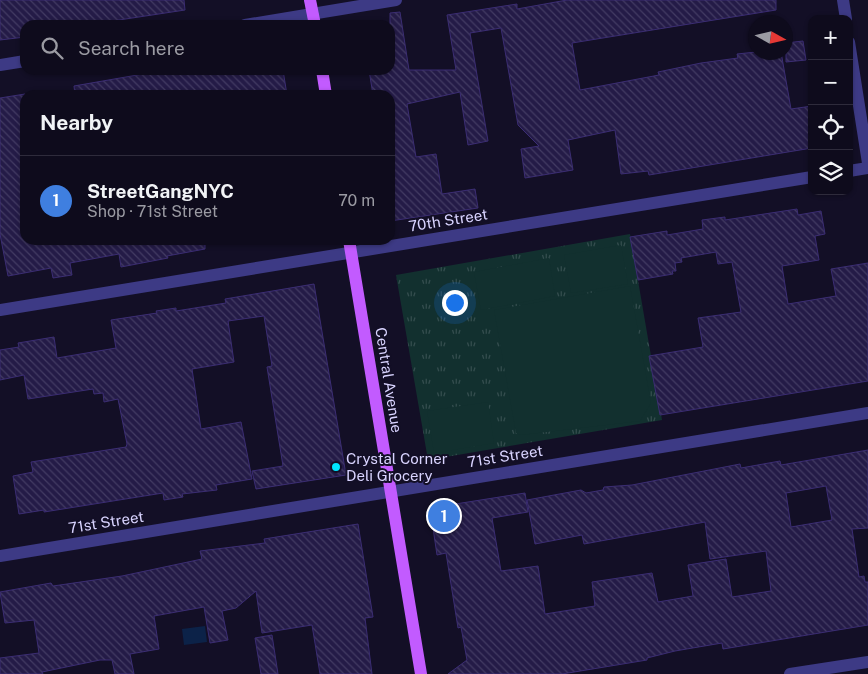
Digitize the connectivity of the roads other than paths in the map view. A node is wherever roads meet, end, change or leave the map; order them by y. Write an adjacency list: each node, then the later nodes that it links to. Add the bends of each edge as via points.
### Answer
1 (310, 0): 5 (main road)
2 (396, 0): 5 (street)
3 (843, 0): 4 (street)
4 (845, 15)
5 (314, 20)
6 (852, 60): 11 (street)
7 (20, 62): 8 (street)
8 (0, 65)
9 (323, 75): 10 (main road)
10 (325, 90)
11 (868, 163)
12 (868, 168): 13 (street)
13 (853, 170)
14 (808, 178): 15 (street, 70th Street)
15 (395, 239)
16 (350, 246): 17 (street, 70th Street); 19 (main road, Central Avenue)
17 (0, 310)
18 (868, 413): 19 (street, 71st Street)
19 (390, 492): 20 (street, 71st Street); 22 (main road, Central Avenue)
20 (0, 556)
21 (868, 662): 23 (street)
22 (421, 674)
23 (790, 674)

